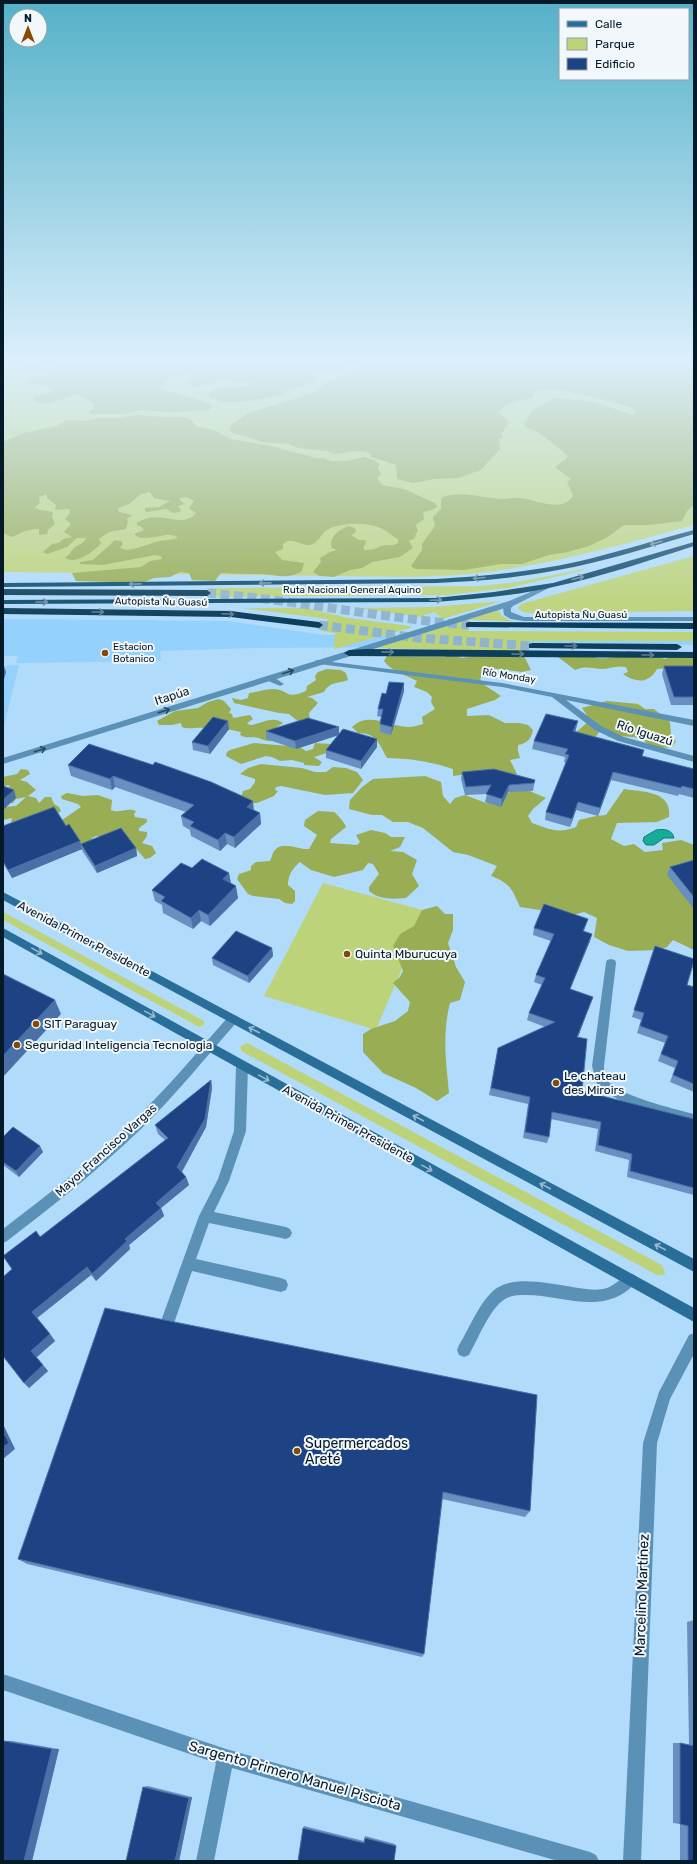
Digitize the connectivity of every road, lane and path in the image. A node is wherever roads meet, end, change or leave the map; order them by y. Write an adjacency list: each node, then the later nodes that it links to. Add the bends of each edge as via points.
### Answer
1 (694, 532): 4 (highway, Ruta Nacional General Aquino, one-way to 4, via 559,568 468,580)
2 (694, 544): 3 (highway, Ruta Nacional General Aquino, one-way to 2)
3 (554, 584): 7 (highway, Ruta Nacional General Aquino, one-way to 3, via 435,600 495,595); 8 (street, Itapúa)
4 (3, 585)
5 (3, 592): 6 (highway, Autopista Ñu Guasú)
6 (208, 593)
7 (3, 602)
8 (512, 603): 10 (street, via 507,607 507,613 524,618); 16 (street, Itapúa)
9 (3, 611): 11 (highway, Autopista Ñu Guasú, one-way to 11, via 230,614)
10 (694, 618)
11 (319, 625)
12 (468, 626): 13 (highway, Autopista Ñu Guasú)
13 (694, 626)
14 (532, 646): 15 (highway, one-way to 15)
15 (694, 647)
16 (349, 653): 17 (highway, one-way to 17); 18 (street, Itapúa)
17 (694, 655)
18 (319, 662): 19 (street, Itapúa, one-way to 18); 21 (street, Río Monday, via 502,685)
19 (269, 678): 20 (street); 24 (street, Itapúa, one-way to 19)
20 (280, 684)
21 (553, 695): 22 (street, Río Monday); 23 (street, Río Iguazú, via 598,728 620,739)
22 (694, 723)
23 (694, 760)
24 (3, 761)
25 (3, 896): 28 (main road, Avenida Primer Presidente)
26 (3, 932): 29 (main road, Avenida Primer Presidente, one-way to 29)
27 (611, 963): 31 (street, via 598,1066 601,1081 623,1098)
28 (233, 1019): 29 (street, Mayor Francisco Vargas); 36 (main road, Avenida Primer Presidente, one-way to 28)
29 (209, 1047): 30 (main road, Avenida Primer Presidente); 34 (street, Mayor Francisco Vargas, via 127,1135)
30 (242, 1066): 32 (street, via 240,1131 224,1181); 37 (main road, Avenida Primer Presidente, one-way to 37)
31 (694, 1119)
32 (206, 1216): 33 (street); 35 (street)
33 (286, 1232)
34 (3, 1237)
35 (189, 1264): 38 (street); 40 (street)
36 (694, 1266)
37 (630, 1280): 39 (main road, Avenida Primer Presidente); 42 (street, via 606,1295 589,1297 511,1289 497,1296)
38 (281, 1285)
39 (694, 1315)
40 (168, 1321)
41 (694, 1340): 47 (street, Marcelino Martínez, via 664,1397 650,1442)
42 (464, 1350)
43 (3, 1682): 44 (street, Sargento Primero Manuel Pisciota)
44 (226, 1758): 45 (street); 46 (street, Sargento Primero Manuel Pisciota)
45 (205, 1861)
46 (590, 1861)
47 (632, 1861)

